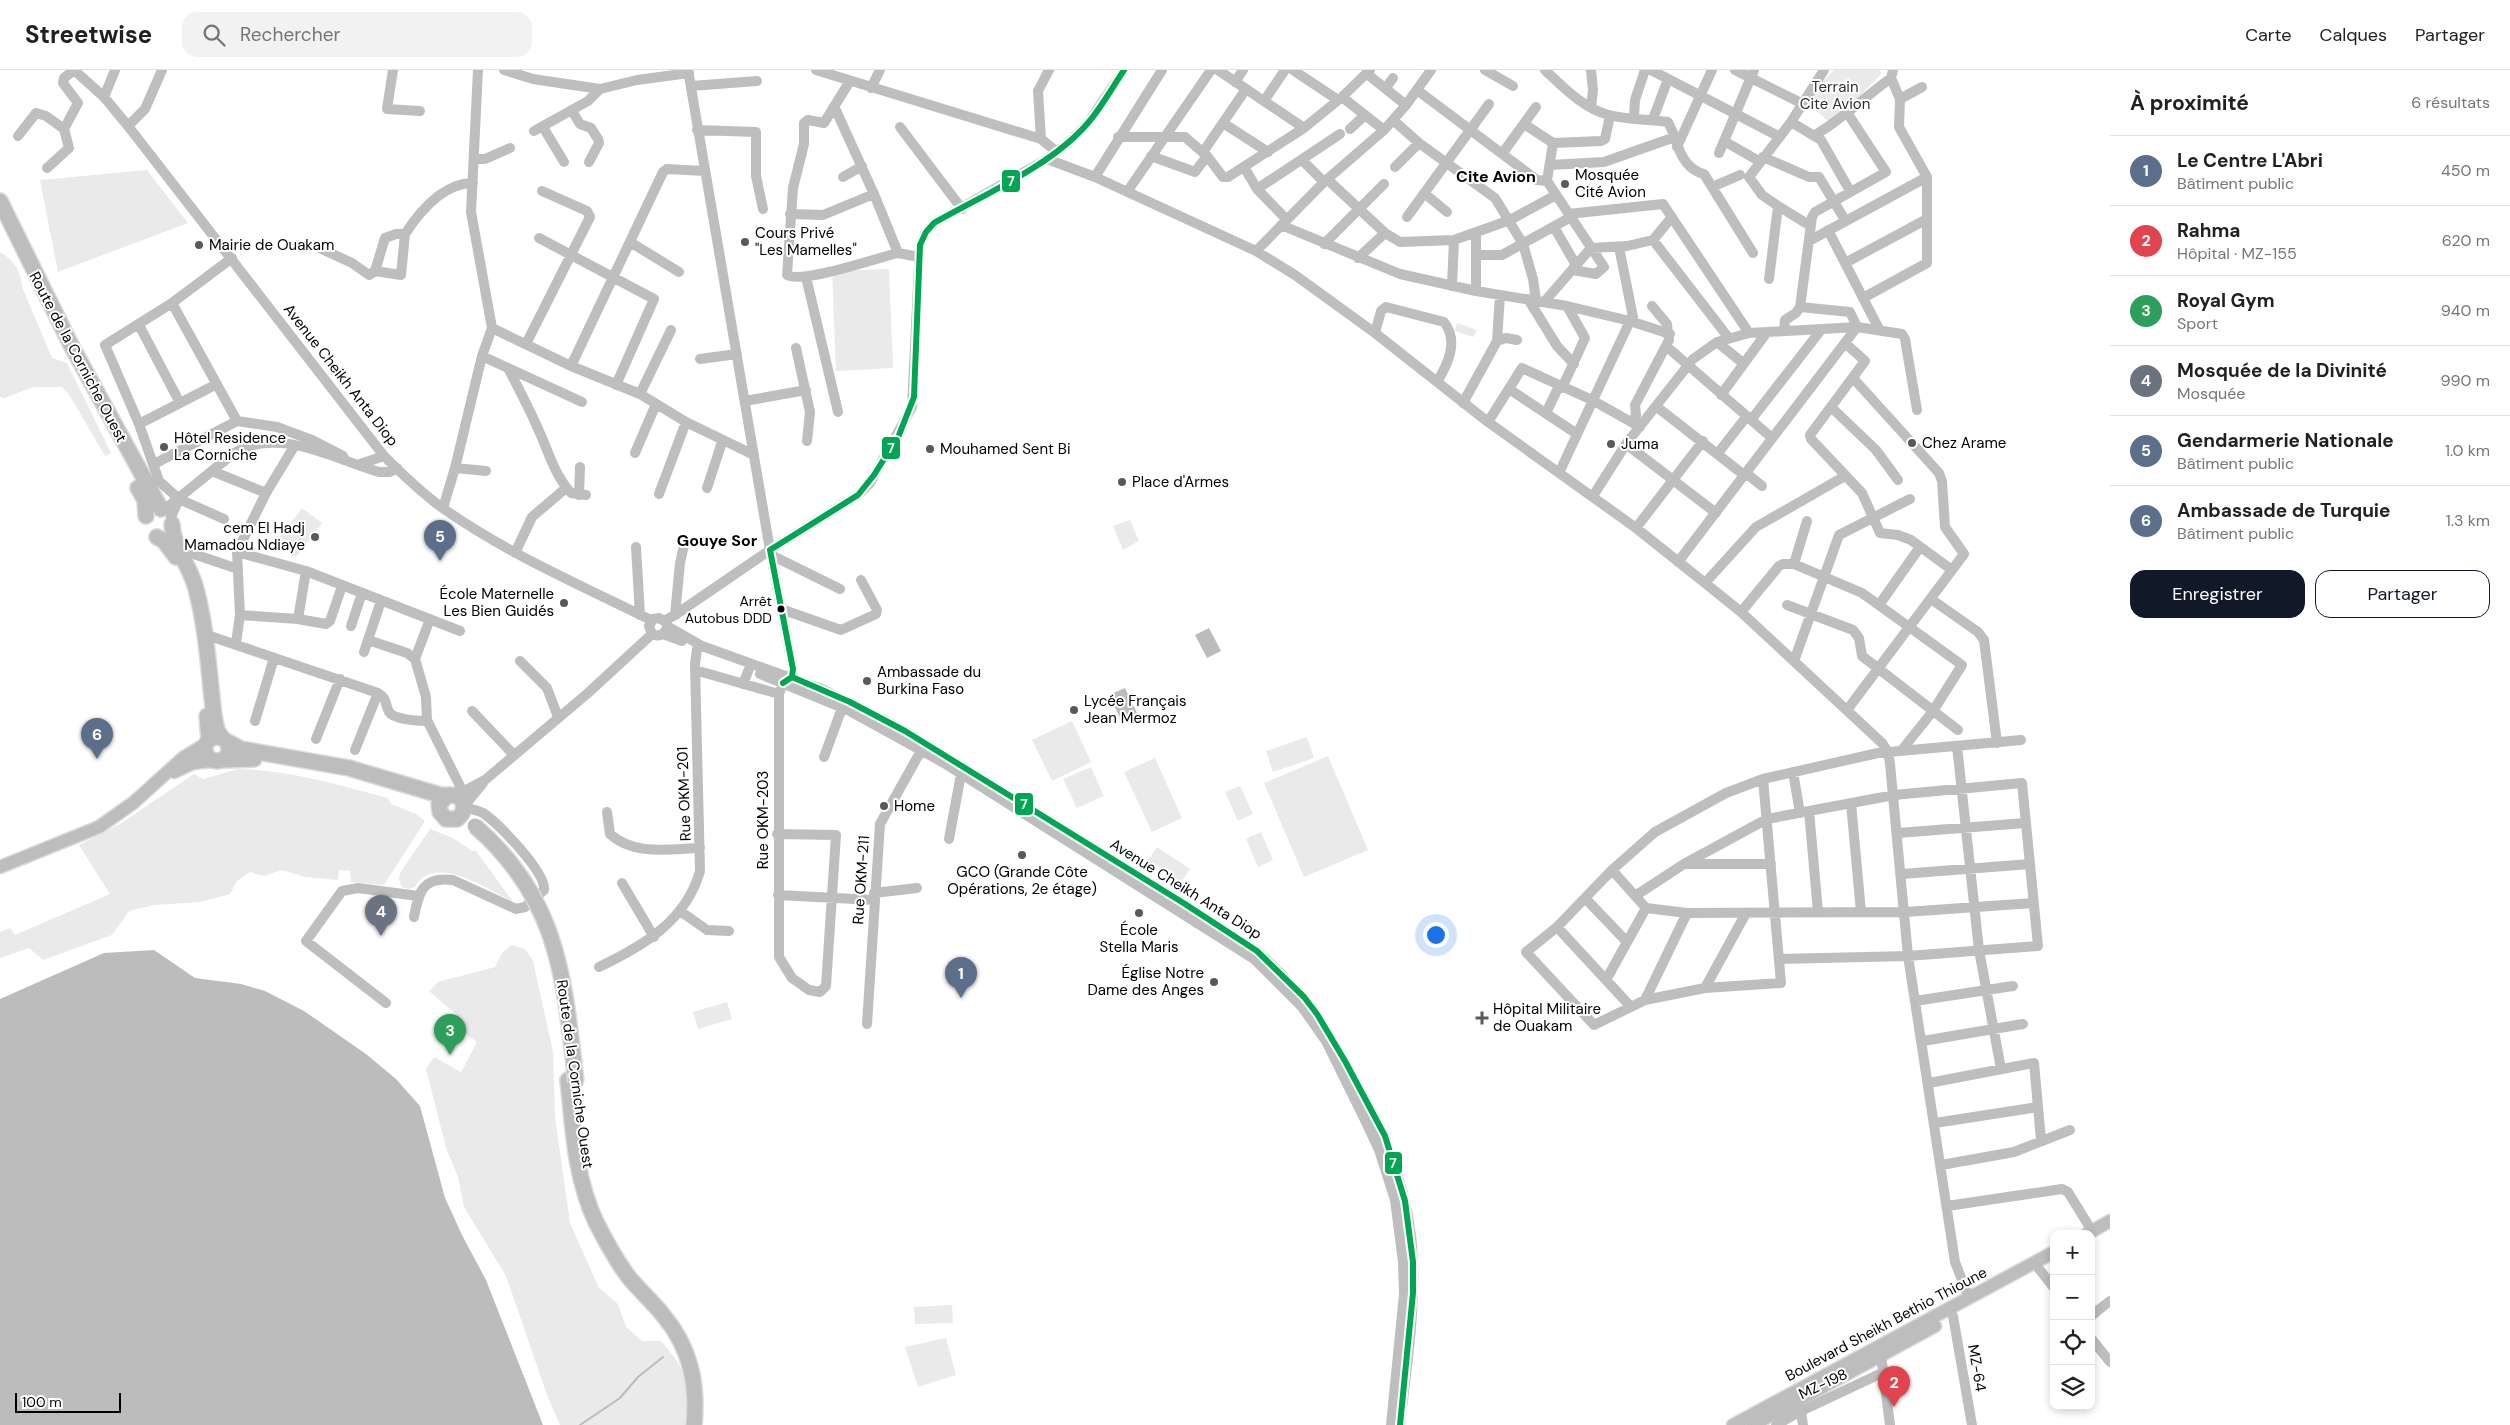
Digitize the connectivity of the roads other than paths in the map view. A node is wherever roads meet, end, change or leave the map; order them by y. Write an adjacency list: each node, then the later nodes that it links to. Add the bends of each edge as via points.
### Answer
1 (74, 70): 44 (street, Avenue Cheikh Anta Diop); 69 (street, via 63,83 78,106)
2 (115, 70): 44 (street)
3 (162, 70): 66 (street, via 145,109)
4 (392, 70): 54 (street, via 387,109)
5 (478, 70): 92 (street)
6 (504, 70): 41 (street, via 533,79)
7 (880, 70): 38 (street)
8 (1049, 70): 80 (street, via 1038,91)
9 (1162, 70): 77 (street)
10 (1211, 70): 78 (street)
11 (1218, 70): 34 (street)
12 (1244, 70): 34 (street)
13 (1285, 70): 47 (street)
14 (1293, 70): 45 (street)
15 (1431, 70): 42 (street)
16 (1485, 70): 36 (street)
17 (1545, 70): 53 (street)
18 (1591, 70): 53 (street)
19 (1645, 70): 60 (street, via 1635,100)
20 (1651, 70): 31 (street)
21 (1712, 70): 43 (street)
22 (1735, 70): 28 (street)
23 (822, 71): 33 (street)
24 (1121, 71): 86 (street, via 1088,123)
25 (1369, 71): 39 (street); 45 (street)
26 (688, 72): 35 (street); 41 (street, via 655,76)
27 (1819, 72): 49 (street)
28 (1752, 74): 49 (street); 57 (street)
29 (1892, 74): 46 (street); 56 (street)
30 (1393, 78): 39 (street)
31 (1668, 79): 43 (street); 61 (street)
32 (757, 80): 35 (street)
33 (850, 81): 38 (street); 50 (street)
34 (1235, 82): 40 (street)
35 (691, 86): 71 (street)
36 (1514, 86)
37 (1922, 87): 46 (street)
38 (871, 88): 80 (street)
39 (1386, 88): 51 (street)
40 (1246, 89): 47 (street); 64 (street)
41 (600, 90): 55 (street)
42 (1417, 90): 51 (street); 73 (street)
43 (1702, 96): 57 (street); 82 (street)
44 (104, 97): 66 (street, Avenue Cheikh Anta Diop)
45 (1340, 99): 58 (street); 68 (street)
46 (1900, 99): 108 (street, via 1899,127)
47 (1264, 101): 68 (street)
48 (1489, 104): 73 (street)
49 (1803, 104): 63 (street)
50 (834, 106): 100 (street); 128 (street, via 824,123 805,121 804,144 796,170)
51 (1406, 106): 62 (street)
52 (1536, 107): 65 (street)
53 (1591, 107): 59 (street)
54 (420, 111)
55 (572, 111): 96 (street, via 538,129); 97 (street, via 580,124 591,128 598,138 599,143)
56 (1846, 111): 75 (street); 117 (street, via 1886,172)
57 (1735, 112): 79 (street); 81 (street)
58 (1365, 115): 70 (street); 72 (street)
59 (1610, 116): 60 (street); 84 (street, via 1604,140)
60 (1634, 117): 61 (street)
61 (1653, 119): 82 (street, via 1668,122)
62 (1393, 120): 72 (street); 83 (street)
63 (1791, 122): 75 (street); 79 (street)
64 (1222, 123): 87 (street); 89 (street)
65 (1524, 124): 84 (street); 90 (street)
66 (128, 126): 159 (street, Avenue Cheikh Anta Diop)
67 (900, 127): 124 (street)
68 (1304, 128): 87 (street)
69 (64, 129): 76 (street, via 36,113); 103 (street, via 69,148)
70 (1350, 129)
71 (697, 130): 104 (street); 125 (street, via 756,132 756,176)
72 (1384, 130): 109 (street)
73 (1470, 131): 90 (street); 98 (street)
74 (1340, 134): 94 (street)
75 (1815, 135): 117 (street)
76 (18, 136)
77 (1118, 137): 78 (street); 107 (street)
78 (1164, 137): 89 (street, via 1185,137); 91 (street)
79 (1780, 137): 95 (street)
80 (1041, 139): 86 (street)
81 (1724, 141): 88 (street); 95 (street)
82 (1676, 142): 99 (street, via 1604,162); 113 (street, via 1687,163 1695,172 1704,174)
83 (1419, 143): 98 (street); 102 (street)
84 (1553, 143): 99 (street)
85 (510, 148): 92 (street, via 489,158)
86 (1057, 152): 93 (street)
87 (1268, 152): 101 (street)
88 (1719, 153)
89 (1205, 154): 91 (street, via 1195,172); 101 (street, via 1223,177)
90 (1502, 154): 110 (street, via 1537,180)
91 (1151, 156): 116 (street)
92 (474, 159): 111 (street)
93 (1047, 159): 107 (street); 124 (street)
94 (1302, 160): 109 (street); 114 (street)
95 (1761, 160): 122 (street, via 1809,177 1819,177); 123 (street, via 1749,177 1750,182)
96 (564, 162)
97 (589, 162)
98 (1447, 162): 118 (street); 134 (street, via 1495,198)
99 (1550, 165): 110 (street)
100 (862, 166): 106 (street); 119 (street)
101 (1244, 167): 114 (street)
102 (1395, 167)
103 (47, 168)
104 (705, 171): 147 (street, via 667,169); 197 (street)
105 (1740, 175): 113 (street)
106 (843, 177)
107 (1095, 177): 116 (street)
108 (1927, 177): 133 (street); 135 (street)
109 (1326, 181): 126 (street); 136 (street)
110 (1547, 181): 120 (street)
111 (473, 183): 142 (street, via 458,184 420,211); 180 (street, via 471,212 474,237)
112 (1384, 184): 126 (street)
113 (1712, 187): 156 (street)
114 (1257, 189): 136 (street)
115 (542, 191): 155 (street, via 590,214)
116 (1127, 192): 153 (street)
117 (1850, 192): 122 (street)
118 (1424, 193): 127 (street); 132 (street)
119 (874, 194): 128 (street, via 823,215); 154 (street)
120 (1556, 194): 129 (street); 134 (street)
121 (0, 201): 264 (highway, Route de la Corniche Ouest, via 71,345)
122 (1835, 201): 135 (street); 137 (street, via 1815,212)
123 (1778, 206): 137 (street); 167 (street)
124 (962, 208): 158 (street, via 934,223 926,232)
125 (763, 209)
126 (1360, 209): 140 (street); 148 (street)
127 (1448, 212)
128 (790, 214): 166 (street, via 786,276)
129 (1570, 216): 130 (street, via 1663,204); 138 (street); 152 (street)
130 (1672, 216): 145 (street); 187 (street)
131 (0, 217): 265 (highway, Route de la Corniche Ouest, via 45,311 143,497)
132 (1406, 218)
133 (1927, 219): 161 (street); 171 (street, via 1926,265)
134 (1510, 220): 141 (street); 149 (street)
135 (1844, 220): 139 (street)
136 (1284, 222): 148 (street); 153 (street)
137 (1810, 225): 146 (street)
138 (1554, 227): 149 (street); 162 (street)
139 (1828, 230): 146 (street); 161 (street)
140 (1385, 233): 144 (street, via 1400,242); 160 (street)
141 (1476, 233): 144 (street); 157 (street)
142 (405, 234): 163 (street, via 385,238); 163 (street, via 401,275)
143 (540, 238): 155 (street)
144 (1454, 240): 168 (street)
145 (1653, 240): 151 (street); 189 (street)
146 (1809, 241): 176 (street)
147 (630, 242): 164 (street); 165 (street)
148 (1324, 244): 160 (street)
149 (1523, 244): 157 (street, via 1502,255); 172 (street)
150 (313, 245): 163 (street, via 352,263 369,275)
151 (1619, 246): 152 (street); 177 (street)
152 (1591, 248): 162 (street); 162 (street, via 1604,267 1596,274)
153 (1256, 251): 186 (street)
154 (898, 253): 158 (street); 166 (street)
155 (572, 254): 165 (street); 194 (street)
156 (1753, 254)
157 (1476, 255): 169 (street)
158 (919, 257): 276 (street, via 914,397 908,418 864,489)
159 (232, 258): 173 (street); 241 (street, Avenue Cheikh Anta Diop)
160 (1358, 258): 168 (street, via 1400,274)
161 (1845, 263): 171 (street)
162 (1574, 267): 172 (street)
163 (376, 271)
164 (679, 272)
165 (613, 276): 202 (street); 208 (street, via 654,302)
166 (806, 277): 223 (street)
167 (1769, 279)
168 (1452, 286): 169 (street)
169 (1476, 291): 170 (street)
170 (1500, 295): 172 (street); 191 (street)
171 (1863, 298): 181 (street)
172 (1536, 300): 174 (street); 201 (street, via 1557,346)
173 (172, 303): 178 (street); 207 (street)
174 (1567, 306): 177 (street); 201 (street, via 1585,338)
175 (1652, 306): 188 (street, via 1667,324)
176 (1800, 307): 179 (street, via 1850,312); 184 (street, via 1784,320)
177 (1632, 322): 188 (street); 214 (street)
178 (139, 325): 217 (street); 229 (street, via 105,345)
179 (1857, 326): 181 (street); 183 (street); 193 (street)
180 (492, 328): 194 (street); 198 (street)
181 (1879, 329): 222 (street, via 1904,337)
182 (671, 330): 212 (street)
183 (1821, 330): 184 (street); 225 (street)
184 (1784, 331): 185 (street)
185 (1767, 332): 187 (street); 200 (street)
186 (1375, 333): 206 (street); 206 (street, via 1381,311 1386,307 1444,322 1452,337 1448,363)
187 (1749, 333): 189 (street)
188 (1670, 334): 195 (street)
189 (1728, 337): 192 (street)
190 (1517, 340): 191 (street, via 1506,338)
191 (1497, 341): 218 (street)
192 (1716, 342): 200 (street); 203 (street, via 1699,353)
193 (1845, 343): 205 (street, via 1865,361); 232 (street)
194 (526, 344): 202 (street)
195 (1666, 346): 203 (street); 230 (street, via 1635,405)
196 (796, 348): 211 (street)
197 (737, 354): 199 (street); 215 (street)
198 (482, 356): 204 (street); 246 (street)
199 (700, 359)
200 (1743, 363): 213 (street)
201 (1574, 364): 209 (street)
202 (571, 366): 208 (street)
203 (1688, 366): 213 (street); 220 (street)
204 (508, 368): 216 (street); 255 (street, via 535,422 550,462)
205 (1852, 378): 221 (street); 281 (street, via 1939,473 1944,527 1964,554)
206 (1437, 382): 218 (street)
207 (217, 384): 217 (street); 226 (street)
208 (616, 384): 212 (street)
209 (1560, 387): 210 (street, via 1522,368); 214 (street); 224 (street)
210 (1509, 389): 224 (street); 228 (street)
211 (806, 390): 215 (street); 233 (street, via 810,419)
212 (640, 394): 219 (street)
213 (1721, 395): 225 (street)
214 (1592, 400): 230 (street); 231 (street)
215 (745, 401): 240 (street)
216 (582, 402)
217 (180, 403): 229 (street)
218 (1463, 403): 228 (street)
219 (656, 404): 227 (street); 238 (street)
220 (1658, 407): 230 (street); 234 (street)
221 (1831, 407): 251 (street, via 1810,435); 253 (street, via 1876,450)
222 (1916, 410)
223 (838, 412)
224 (1546, 413): 231 (street)
225 (1749, 418): 232 (street); 239 (street)
226 (237, 421): 242 (street, via 277,427 333,449); 243 (street)
227 (686, 422): 235 (street); 258 (street)
228 (1488, 422): 249 (street)
229 (139, 424): 243 (street)
230 (1637, 424): 236 (street)
231 (1577, 434): 249 (street)
232 (1772, 438): 250 (street)
233 (807, 441)
234 (1703, 441): 239 (street); 252 (street)
235 (722, 442): 240 (street); 256 (street)
236 (1626, 444): 252 (street); 259 (street)
237 (295, 445): 242 (street); 247 (street, via 273,442 243,448); 257 (street)
238 (635, 453)
239 (1718, 453): 250 (street)
240 (754, 455): 276 (street)
241 (384, 456): 242 (street); 245 (street, Avenue Cheikh Anta Diop)
242 (355, 463): 245 (street, via 379,472)
243 (154, 464): 260 (street, via 159,481)
244 (580, 467): 255 (street, via 583,495 571,493)
245 (397, 468): 262 (street, Avenue Cheikh Anta Diop)
246 (456, 468): 248 (street); 262 (street)
247 (212, 471): 257 (street); 260 (street)
248 (486, 471)
249 (1559, 473): 259 (street)
250 (1745, 474): 254 (street); 263 (street)
251 (1845, 476): 266 (street, via 1864,496); 285 (street, via 1756,527)
252 (1673, 480): 263 (street); 269 (street)
253 (1898, 480)
254 (1762, 486)
255 (566, 488): 277 (street, via 532,517)
256 (707, 488)
257 (266, 493): 275 (street)
258 (659, 494)
259 (1593, 496): 269 (street)
260 (179, 498): 264 (street); 267 (street)
261 (1910, 499): 266 (street)
262 (443, 508): 277 (street, Avenue Cheikh Anta Diop)
263 (1716, 513): 278 (street)
264 (167, 515): 265 (highway, via 154,510); 270 (highway, via 165,536); 274 (highway, Route de la Corniche Ouest)
265 (146, 516): 270 (highway, via 145,529)
266 (1873, 516): 272 (street, via 1880,533 1905,537); 283 (street, via 1839,535)
267 (224, 519)
268 (1807, 521): 279 (street)
269 (1636, 528): 278 (street)
270 (156, 537): 336 (highway, via 171,548 188,585)
271 (685, 541): 298 (street)
272 (1920, 546): 281 (street); 292 (street)
273 (636, 547): 297 (street)
274 (179, 549): 280 (street); 306 (highway, Route de la Corniche Ouest, via 196,587)
275 (237, 552): 280 (street); 282 (street)
276 (771, 552): 287 (street); 293 (street); 298 (street)
277 (515, 553): 297 (street, Avenue Cheikh Anta Diop)
278 (1678, 562): 285 (street)
279 (1794, 564): 283 (street); 294 (street, via 1779,566)
280 (238, 569): 296 (street)
281 (1952, 570): 289 (street)
282 (306, 571): 286 (street); 299 (street)
283 (1824, 577): 292 (street, via 1862,593); 295 (street)
284 (861, 580): 293 (street, via 877,610 876,614 847,629)
285 (1705, 583): 294 (street)
286 (342, 586): 288 (street); 299 (street, via 328,623)
287 (840, 589)
288 (362, 593): 290 (street); 302 (street)
289 (1932, 599): 304 (street); 337 (street, via 1978,632 1984,640)
290 (381, 600): 300 (street); 308 (street)
291 (1787, 605): 295 (street)
292 (1879, 605): 304 (street)
293 (781, 609): 321 (street, via 793,669)
294 (1741, 612): 314 (street)
295 (1812, 614): 314 (street); 316 (street, via 1852,630 1859,638 1862,656)
296 (240, 615): 299 (street); 309 (street)
297 (640, 615): 301 (street, Avenue Cheikh Anta Diop)
298 (675, 615): 303 (street)
299 (298, 618)
300 (430, 619): 305 (street); 313 (street)
301 (651, 620): 303 (street, via 659,618); 307 (street, via 649,629)
302 (351, 626)
303 (665, 627): 307 (street, via 658,636); 310 (street, Avenue Cheikh Anta Diop); 321 (street, Avenue Cheikh Anta Diop, via 702,646)
304 (1910, 627): 316 (street); 329 (street, via 1962,665)
305 (460, 631)
306 (204, 634): 309 (street); 336 (highway, Route de la Corniche Ouest)
307 (652, 634): 330 (street)
308 (368, 640): 311 (street); 313 (street, via 407,653)
309 (236, 643): 312 (street)
310 (697, 649): 317 (street, Rue OKM-201); 318 (street, Avenue Cheikh Anta Diop)
311 (364, 652)
312 (274, 658): 320 (street); 332 (street)
313 (415, 659): 331 (street, via 426,697)
314 (1794, 661): 327 (street)
315 (520, 662): 330 (street, via 548,688)
316 (1879, 669): 327 (street); 329 (street)
317 (695, 670): 322 (street); 364 (street, Rue OKM-201)
318 (749, 670): 319 (street, Avenue Cheikh Anta Diop); 322 (street)
319 (763, 675): 321 (street, Avenue Cheikh Anta Diop); 323 (street)
320 (340, 679): 324 (street); 334 (street)
321 (787, 680): 325 (street, Rue OKM-203); 326 (street, Avenue Cheikh Anta Diop); 441 (street, Avenue Cheikh Anta Diop, via 850,702 905,731 1257,951 1304,997 1340,1053 1385,1136 1405,1201 1413,1262 1413,1293)
322 (743, 684): 323 (street)
323 (757, 688): 325 (street)
324 (378, 693): 331 (street, via 386,700 392,716); 340 (street)
325 (779, 694): 362 (street, Rue OKM-203)
326 (842, 708): 339 (street, Avenue Cheikh Anta Diop); 344 (street)
327 (1847, 710): 342 (street)
328 (472, 711): 343 (street)
329 (1932, 711): 333 (street); 341 (street)
330 (558, 716): 343 (street)
331 (427, 720): 352 (street)
332 (255, 721)
333 (1958, 730)
334 (316, 739)
335 (2021, 740): 337 (street)
336 (216, 741): 345 (highway, via 205,752); 345 (highway, via 230,750); 348 (main road, via 183,758); 352 (highway, via 246,750 349,768)
337 (1997, 743): 338 (street)
338 (1957, 746): 341 (street); 350 (street)
339 (922, 749): 347 (street, Avenue Cheikh Anta Diop); 377 (street, Rue OKM-211, via 880,824)
340 (355, 750)
341 (1901, 751): 342 (street)
342 (1888, 752): 346 (street); 351 (street)
343 (514, 755): 352 (street)
344 (824, 757)
345 (218, 760): 348 (main road, via 193,763); 356 (highway, Route de la Corniche Ouest, via 252,759 357,778 425,802)
346 (1793, 772): 349 (street); 355 (street)
347 (960, 774): 363 (street); 440 (street, Avenue Cheikh Anta Diop, via 1254,959 1280,982 1315,1024 1376,1143 1395,1200 1404,1294)
348 (162, 778): 368 (main road, via 99,827)
349 (1763, 779): 357 (street); 370 (street, via 1726,793 1655,832)
350 (1962, 788): 351 (street); 358 (street, via 2022,783); 360 (street)
351 (1894, 795): 353 (street); 361 (street)
352 (460, 801): 356 (highway, via 460,817); 356 (highway, via 440,804); 359 (highway, Route de la Corniche Ouest); 375 (street, via 482,813 517,845 543,881 544,890 525,907 516,909 453,880 428,883)
353 (1851, 803): 355 (street); 385 (street)
354 (607, 812): 364 (street, via 610,834 625,846 644,850)
355 (1804, 812): 357 (street); 384 (street)
356 (444, 816): 359 (highway, Route de la Corniche Ouest)
357 (1767, 819): 365 (street); 366 (street)
358 (2025, 823): 360 (street); 367 (street)
359 (470, 826): 412 (highway, Route de la Corniche Ouest, bridge, via 499,848 533,893 546,920 564,983)
360 (1966, 828): 361 (street); 369 (street)
361 (1898, 833): 371 (street)
362 (778, 834): 374 (street, Rue OKM-203); 378 (street, via 836,835)
363 (949, 839)
364 (700, 848): 383 (street, Rue OKM-201, via 697,883)
365 (1684, 864): 366 (street); 376 (street)
366 (1771, 864): 389 (street)
367 (2030, 864): 369 (street); 380 (street)
368 (0, 867)
369 (1970, 869): 371 (street); 381 (street)
370 (1612, 870): 376 (street); 379 (street)
371 (1902, 874): 386 (street)
372 (622, 884): 393 (street)
373 (917, 888): 377 (street)
374 (778, 895): 378 (street); 378 (street, Rue OKM-203, via 779,957 792,978 809,990 820,992 826,986)
375 (418, 896): 390 (street); 405 (street, via 358,888 342,891 306,941)
376 (1635, 896): 382 (street)
377 (874, 897): 378 (street); 407 (street, Rue OKM-211)
378 (832, 898)
379 (1585, 898): 391 (street); 394 (street)
380 (2033, 903): 381 (street); 395 (street, via 2038,946)
381 (1974, 907): 386 (street); 395 (street)
382 (1646, 908): 387 (street); 394 (street)
383 (680, 911): 392 (street, via 707,930); 393 (street, Rue OKM-201)
384 (1818, 912): 385 (street); 389 (street)
385 (1861, 912): 386 (street)
386 (1906, 912): 396 (street)
387 (1687, 913): 388 (street); 403 (street)
388 (1746, 913): 389 (street); 401 (street)
389 (1775, 913): 397 (street)
390 (414, 917)
391 (1557, 927): 399 (street); 406 (street, via 1526,952 1594,1025)
392 (730, 931)
393 (654, 937): 398 (street, Rue OKM-201)
394 (1627, 942): 399 (street)
395 (1979, 950): 396 (street); 402 (street)
396 (1908, 956): 397 (street); 404 (street)
397 (1779, 958): 401 (street, via 1781,983)
398 (599, 967)
399 (1606, 980): 406 (street)
400 (2013, 986): 402 (street)
401 (1705, 988): 403 (street)
402 (1986, 990): 404 (street); 409 (street)
403 (1645, 1000): 406 (street)
404 (1915, 1000): 410 (street)
405 (386, 1003)
406 (1631, 1007)
407 (867, 1024)
408 (2023, 1024): 409 (street)
409 (1993, 1030): 410 (street); 411 (street)
410 (1923, 1041): 413 (street)
411 (2001, 1069): 413 (street); 414 (street, via 2034,1063)
412 (572, 1081): 438 (highway, Route de la Corniche Ouest, via 577,1159 588,1203 602,1234 628,1275 684,1345 695,1384); 439 (highway, Route de la Corniche Ouest, via 583,1146 603,1219 629,1265 673,1314 690,1341 702,1378)
413 (1929, 1083): 415 (street)
414 (2038, 1107): 415 (street); 417 (street)
415 (1935, 1123): 418 (street)
416 (2070, 1130): 417 (street)
417 (2041, 1140): 418 (street, via 2014,1152)
418 (1941, 1165): 419 (street)
419 (1947, 1206): 421 (street, via 2062,1190 2068,1192); 429 (street, via 1955,1262)
420 (2110, 1221): 423 (main road)
421 (2087, 1230)
422 (2110, 1231): 424 (main road)
423 (2095, 1232)
424 (2095, 1234)
425 (2050, 1254): 429 (main road, Boulevard Sheikh Bethio Thioune)
426 (2050, 1263): 427 (main road, Boulevard Sheikh Bethio Thioune)
427 (2039, 1269): 428 (street); 432 (main road, Boulevard Sheikh Bethio Thioune)
428 (2050, 1283)
429 (1969, 1298): 442 (main road, Boulevard Sheikh Bethio Thioune)
430 (2110, 1301): 431 (street)
431 (2095, 1313)
432 (1953, 1316): 434 (main road, Boulevard Sheikh Bethio Thioune); 447 (street, MZ-64)
433 (2095, 1343): 435 (street)
434 (1882, 1355): 436 (street); 437 (main road, Boulevard Sheikh Bethio Thioune)
435 (2110, 1362)
436 (1884, 1372): 437 (street, MZ-198); 446 (street)
437 (1800, 1406): 443 (main road, Boulevard Sheikh Bethio Thioune); 444 (street, MZ-198); 445 (street)
438 (694, 1425)
439 (703, 1425)
440 (1391, 1425)
441 (1400, 1425)
442 (1733, 1425)
443 (1753, 1425)
444 (1776, 1425)
445 (1803, 1425)
446 (1890, 1425)
447 (1972, 1425)

